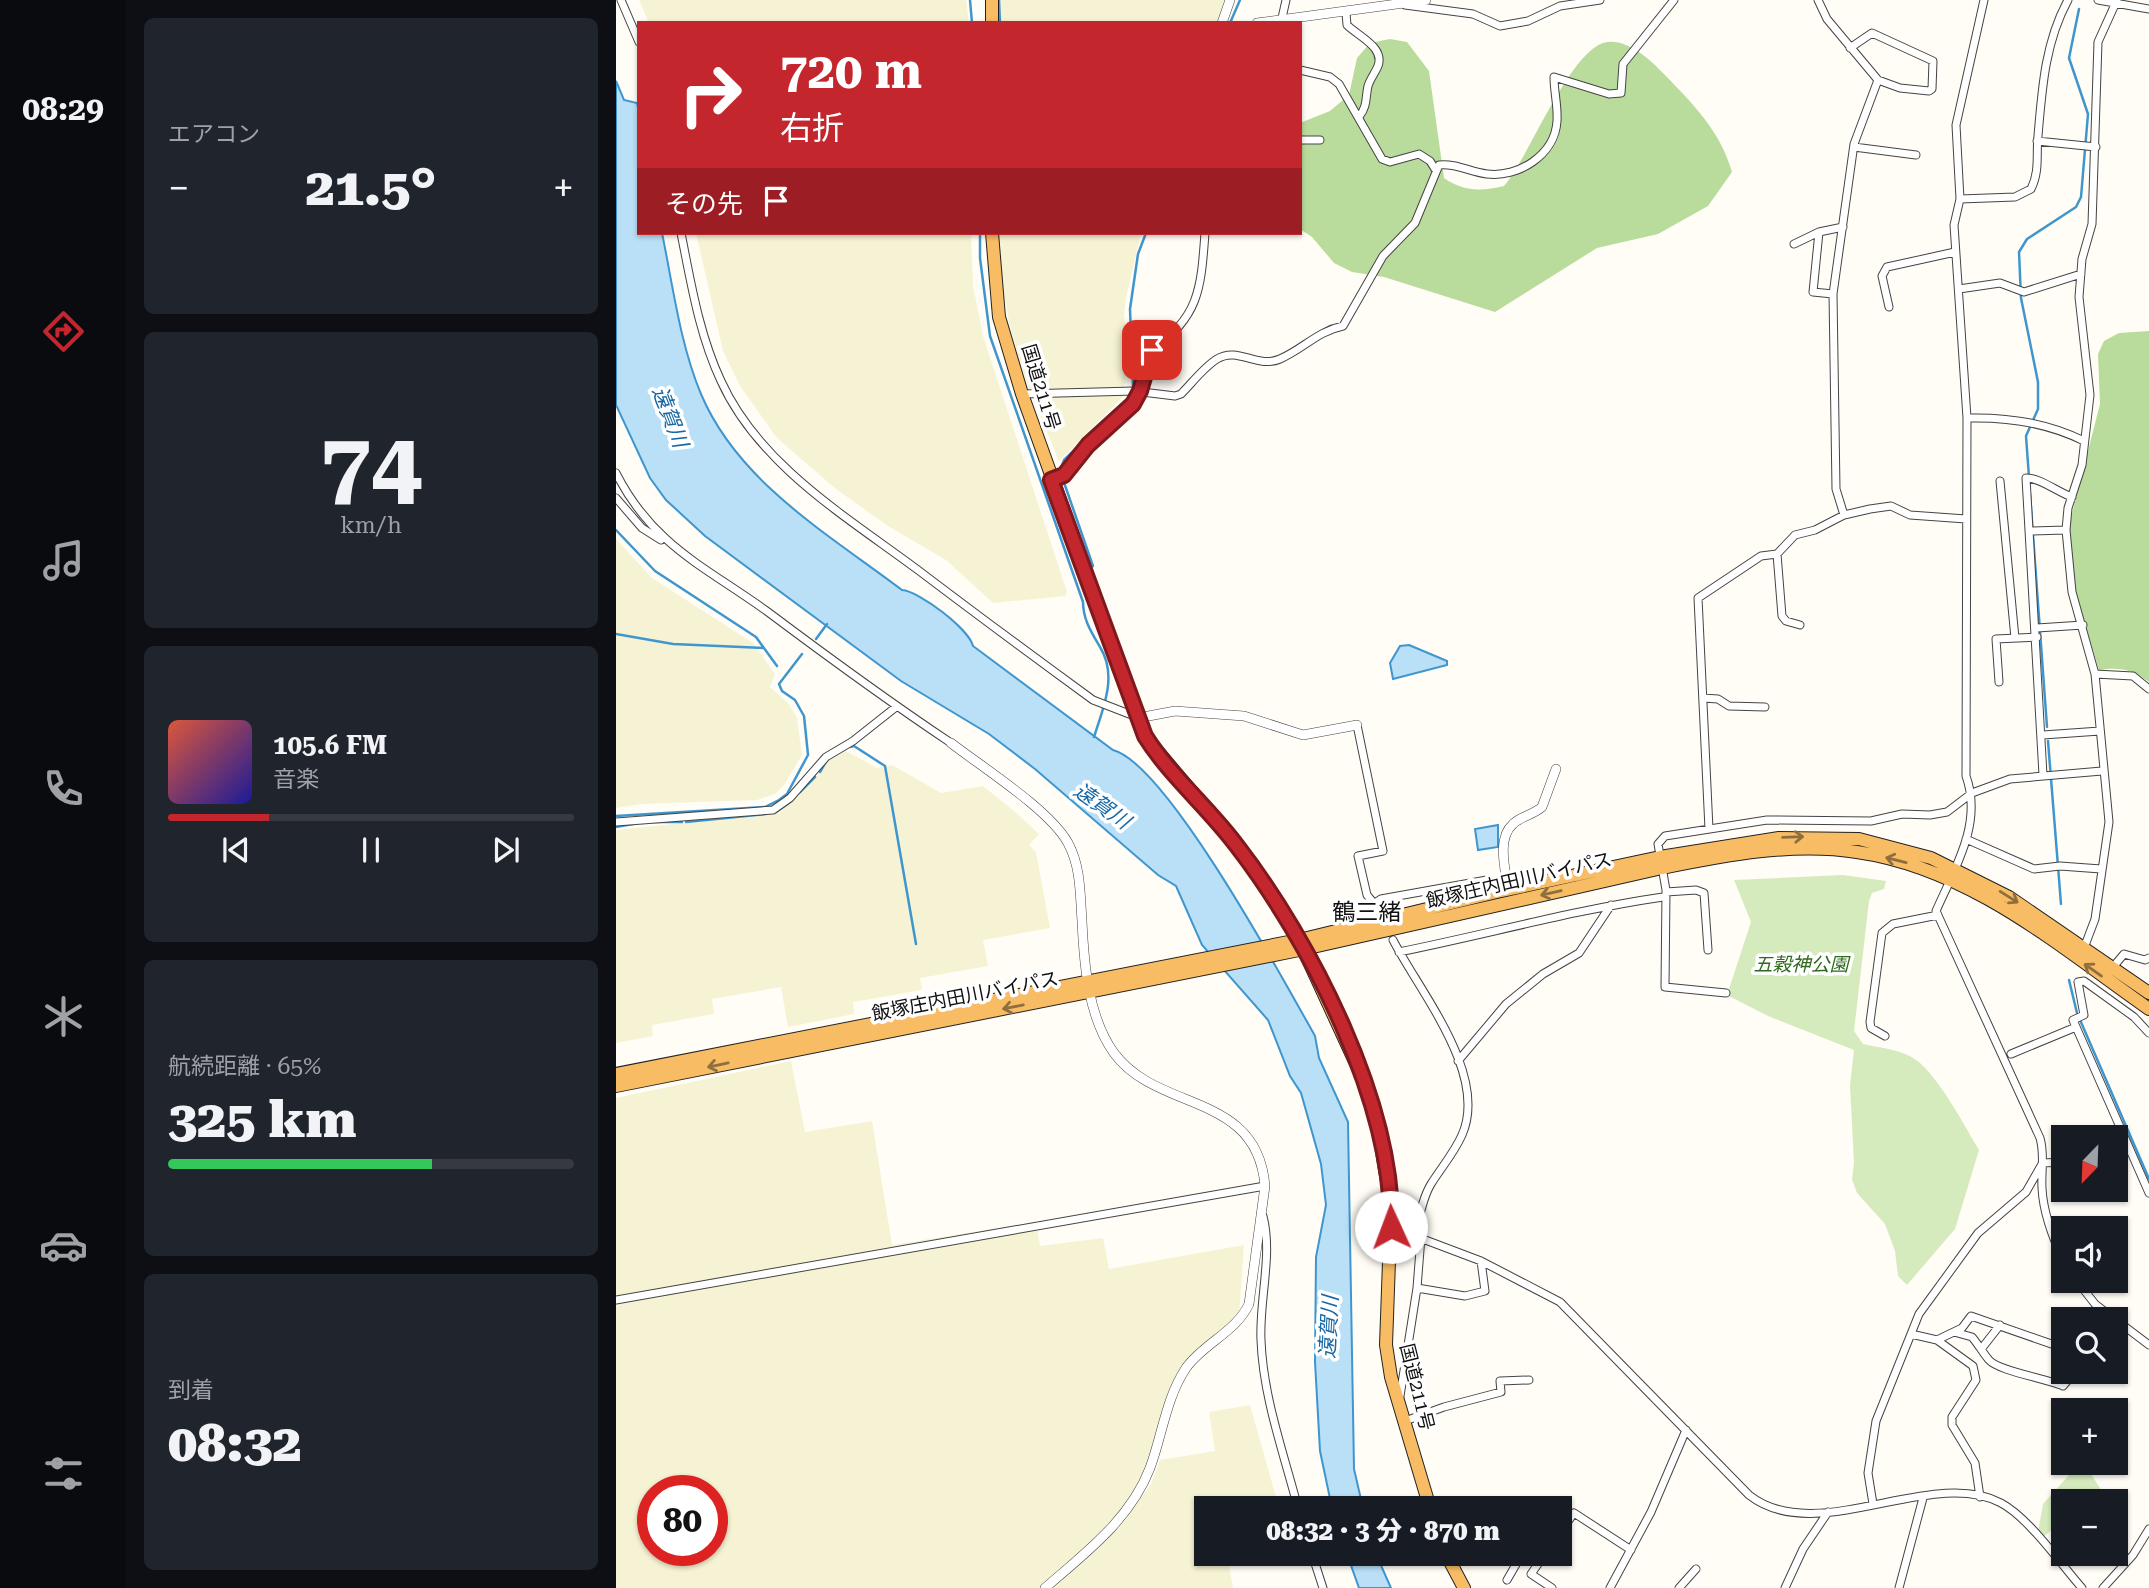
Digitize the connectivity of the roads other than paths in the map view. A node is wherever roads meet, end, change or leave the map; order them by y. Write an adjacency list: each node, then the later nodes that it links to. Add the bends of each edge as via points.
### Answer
1 (621, 0): 19 (street)
2 (992, 0): 17 (highway)
3 (1230, 0): 18 (street)
4 (1286, 0): 16 (street)
5 (1426, 0): 13 (street)
6 (1600, 0): 13 (street, via 1560,6 1528,21 1500,26 1473,14)
7 (1674, 0): 30 (street, via 1623,64 1621,93 1609,94 1554,77 1558,122 1540,157 1506,175 1449,164)
8 (1818, 0): 20 (street)
9 (1984, 0): 31 (street, via 1956,125)
10 (2068, 0): 26 (street, via 2051,39)
11 (2098, 0): 12 (street)
12 (2116, 1): 14 (street); 28 (street, via 2098,43)
13 (1404, 4): 15 (street)
14 (2149, 9)
15 (1346, 13): 16 (street); 23 (street, via 1347,25 1376,48 1380,63 1369,83 1368,104)
16 (1278, 20)
17 (992, 21)
18 (1224, 21)
19 (637, 37)
20 (1850, 48): 22 (street); 22 (street, via 1872,33 1933,61 1929,91)
21 (1302, 71): 23 (street, via 1336,80)
22 (1878, 80): 27 (street)
23 (1359, 117): 30 (street, via 1382,159 1390,162 1419,155)
24 (1302, 140): 25 (street)
25 (1320, 140)
26 (2037, 141): 28 (street); 31 (street, via 2036,179 2025,194)
27 (1854, 147): 29 (street); 32 (street)
28 (2089, 147): 39 (street, via 2092,224)
29 (1916, 155)
30 (1435, 169): 43 (street, via 1415,223 1383,256 1343,326 1326,329 1280,359 1257,362 1229,354 1216,359 1181,394)
31 (1960, 199): 38 (street, via 1954,225)
32 (1843, 227): 33 (street); 41 (street)
33 (1819, 232): 37 (street); 41 (street, via 1812,292)
34 (681, 235): 68 (street, via 701,327 721,383 765,446 824,500 1072,685 1093,700)
35 (992, 235): 44 (highway, 国道211号, via 999,317)
36 (1205, 235): 43 (street, via 1198,293 1178,332 1152,350)
37 (1794, 244)
38 (1955, 252): 40 (street); 42 (street, via 1887,267 1882,276)
39 (2081, 274): 40 (street, via 2021,291 2000,283); 46 (street, via 2079,297 2090,395)
40 (1959, 289): 45 (street)
41 (1833, 294): 52 (street, via 1836,489)
42 (1889, 307)
43 (1134, 391): 44 (street); 48 (street, via 1133,404)
44 (1022, 394): 48 (highway, 国道211号)
45 (1967, 418): 46 (street, via 1995,417 2058,428); 53 (street)
46 (2084, 441): 50 (street)
47 (616, 473): 56 (street, via 634,506)
48 (1057, 478): 68 (highway, 国道211号)
49 (2000, 481): 61 (street)
50 (2072, 497): 54 (street); 55 (street, via 2029,478)
51 (616, 498): 56 (street, via 642,528)
52 (1844, 515): 53 (street, via 1891,506 1910,515); 57 (street, via 1796,535)
53 (1966, 519): 76 (street, via 1966,776)
54 (2066, 530): 55 (street); 59 (street, via 2072,592)
55 (2033, 531): 60 (street)
56 (670, 546): 66 (street)
57 (1777, 554): 58 (street, via 1782,616); 65 (street, via 1761,556 1698,598)
58 (1800, 625)
59 (2083, 625): 60 (street); 62 (street)
60 (2038, 631): 61 (street); 71 (street)
61 (2015, 638): 63 (street, via 1996,639)
62 (2095, 674): 64 (street, via 2133,676); 70 (street)
63 (1999, 682)
64 (2149, 689)
65 (1703, 698): 67 (street, via 1729,706); 78 (street)
66 (896, 707): 72 (street); 77 (street, via 826,757 773,810)
67 (1765, 707)
68 (1138, 718): 69 (street, via 1175,711 1244,716 1303,735); 88 (highway, 国道211号, via 1154,750 1236,844)
69 (1357, 725): 83 (street, via 1382,851 1358,856 1367,895 1376,905 1381,899 1487,880)
70 (2100, 731): 71 (street); 74 (street)
71 (2043, 734): 75 (street)
72 (951, 743): 94 (street, via 1031,805 1067,841 1078,869)
73 (1556, 769): 83 (street, via 1542,807 1507,831)
74 (2102, 771): 75 (street); 81 (street, via 2109,822)
75 (2048, 774): 76 (street, via 2010,779)
76 (1972, 793): 78 (street, via 1947,811 1930,815 1902,814 1871,821 1767,820); 79 (street)
77 (616, 822)
78 (1709, 829): 80 (street, via 1665,836 1658,844)
79 (1966, 839): 81 (street, via 2034,869); 82 (street)
80 (1661, 862): 82 (highway, 飯塚庄内田川バイパス, via 1806,849 1879,856); 83 (highway, 飯塚庄内田川バイパス); 84 (street); 88 (highway, 飯塚庄内田川バイパス, one-way to 88)
81 (2101, 869): 89 (street, via 2093,928)
82 (1953, 874): 86 (street); 89 (highway, 飯塚庄内田川バイパス, one-way to 89, via 2009,897); 97 (highway, 飯塚庄内田川バイパス, one-way to 82)
83 (1502, 891): 88 (highway, 飯塚庄内田川バイパス)
84 (1665, 895): 85 (street); 90 (street, via 1704,893); 95 (street, via 1665,987)
85 (1611, 905): 91 (street); 102 (street, via 1579,953 1506,1004)
86 (1938, 915): 100 (street, via 1893,924 1882,933 1870,1022 1871,1028); 107 (street, via 2040,1138)
87 (1393, 940): 91 (street)
88 (1301, 945): 94 (highway, 飯塚庄内田川バイパス); 113 (highway, 国道211号, via 1347,1042 1377,1121)
89 (2084, 948): 93 (highway, 飯塚庄内田川バイパス)
90 (1708, 950)
91 (1399, 952): 102 (street, via 1433,1003)
92 (2149, 958): 93 (street, via 2124,954)
93 (2113, 967): 96 (highway, 飯塚庄内田川バイパス)
94 (1090, 986): 103 (highway, 飯塚庄内田川バイパス); 104 (highway, 飯塚庄内田川バイパス, one-way to 104); 109 (street, via 1103,1036 1115,1055 1131,1071 1210,1108 1245,1134 1258,1151)
95 (1726, 993)
96 (2149, 993)
97 (2149, 1009)
98 (2078, 1020): 99 (street, via 2080,981 2134,1017); 101 (street); 105 (street)
99 (2149, 1034)
100 (1885, 1037)
101 (2011, 1054)
102 (1458, 1061): 114 (street, via 1465,1088 1466,1124 1430,1185)
103 (616, 1074)
104 (616, 1086)
105 (2118, 1125)
106 (2128, 1150): 110 (street)
107 (2043, 1163): 108 (street); 112 (street, via 2045,1208); 121 (street, via 2026,1192 1978,1233 1928,1297)
108 (2051, 1163)
109 (1265, 1186): 111 (street); 118 (street)
110 (2148, 1190)
111 (1260, 1212): 131 (street, via 1265,1241 1261,1342); 146 (street, via 1249,1304 1243,1317 1195,1356 1185,1370 1149,1470 1120,1519)
112 (2051, 1225)
113 (1391, 1227): 114 (street); 128 (highway, 国道211号, via 1386,1345)
114 (1418, 1236): 115 (street); 116 (street)
115 (1481, 1261): 116 (street, via 1485,1291 1465,1296); 130 (street, via 1560,1302)
116 (1417, 1288): 128 (street)
117 (2086, 1293): 124 (street)
118 (616, 1300)
119 (2000, 1325): 120 (street, via 1971,1316); 123 (street); 125 (street)
120 (1954, 1332): 122 (street); 125 (street, via 1972,1337)
121 (1910, 1334): 122 (street); 135 (street, via 1876,1421 1868,1473)
122 (1937, 1340): 133 (street, via 1976,1372 1952,1425 1975,1463)
123 (2051, 1344)
124 (2149, 1345)
125 (1982, 1348): 127 (street, via 1989,1361 2006,1371)
126 (1529, 1380): 129 (street, via 1500,1381 1502,1392)
127 (2051, 1382)
128 (1399, 1403): 129 (highway, 国道211号)
129 (1405, 1421): 132 (highway, 国道211号)
130 (1686, 1430): 136 (street, via 1749,1495 1768,1508 1798,1514); 139 (street)
131 (1295, 1496)
132 (1427, 1496)
133 (1980, 1497): 134 (street); 154 (street, via 2003,1504)
134 (1923, 1498): 135 (street); 153 (street)
135 (1873, 1504): 136 (street)
136 (1828, 1512): 152 (street, via 1802,1549)
137 (1572, 1516): 139 (street)
138 (2149, 1528): 155 (street, via 2133,1555)
139 (1631, 1550): 150 (street)
140 (1316, 1566): 147 (street)
141 (1452, 1566): 148 (highway)
142 (1515, 1566): 145 (street)
143 (1537, 1566): 149 (street, via 1531,1574)
144 (1696, 1569): 151 (street)
145 (1507, 1580)
146 (1045, 1588)
147 (1324, 1588)
148 (1464, 1588)
149 (1552, 1588)
150 (1610, 1588)
151 (1679, 1588)
152 (1785, 1588)
153 (1899, 1588)
154 (2082, 1588)
155 (2103, 1588)

